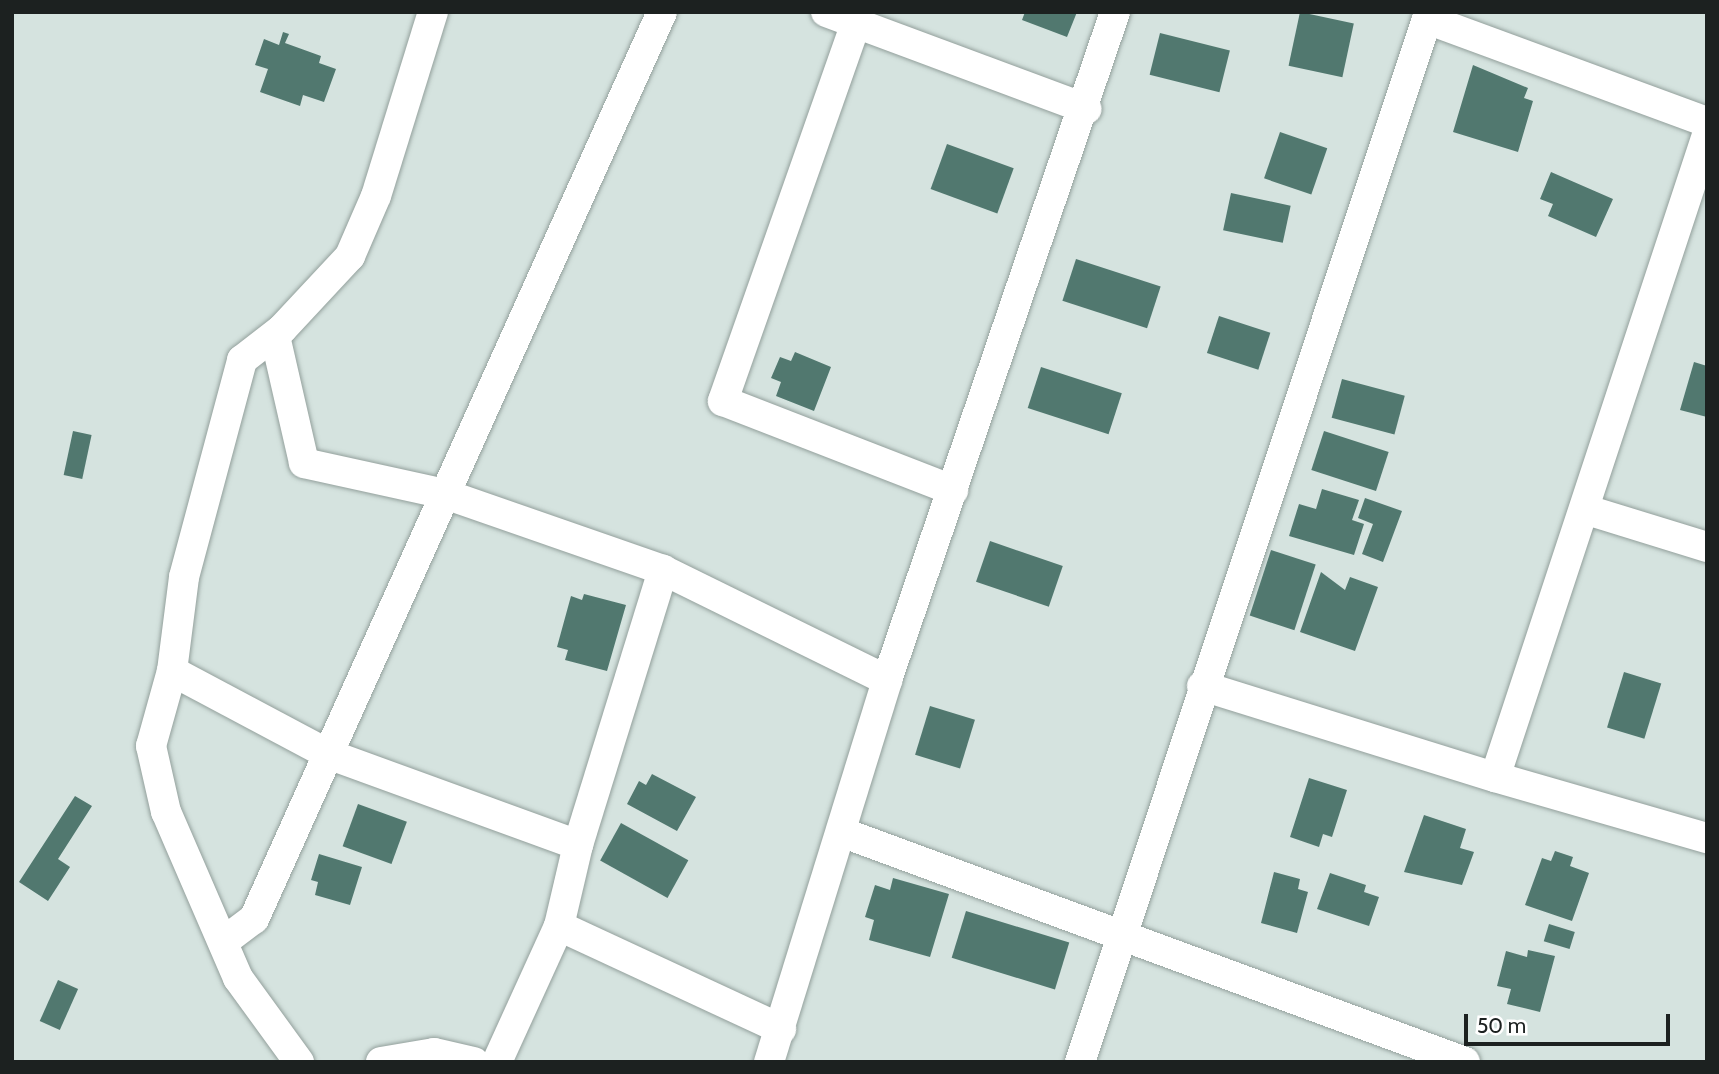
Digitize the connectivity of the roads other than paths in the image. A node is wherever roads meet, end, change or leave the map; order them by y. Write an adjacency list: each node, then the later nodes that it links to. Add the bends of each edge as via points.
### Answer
1 (433, 12): 10 (street, via 376,196 350,256)
2 (662, 12): 12 (street)
3 (826, 12): 6 (street)
4 (1115, 12): 7 (street)
5 (1421, 14): 8 (street); 18 (street)
6 (856, 23): 7 (street); 11 (street, via 723,401)
7 (1087, 108): 11 (street)
8 (1707, 121)
9 (1707, 135): 13 (street)
10 (275, 336): 12 (street, via 304,463); 16 (street, via 247,353 234,380 184,577)
11 (953, 490): 17 (street)
12 (445, 494): 15 (street); 19 (street)
13 (1587, 510): 14 (street); 20 (street)
14 (1707, 547)
15 (663, 569): 17 (street); 23 (street)
16 (172, 671): 19 (street); 26 (street, via 151,764)
17 (887, 680): 21 (street)
18 (1202, 686): 20 (street); 25 (street)
19 (328, 754): 23 (street); 26 (street, via 254,919)
20 (1495, 777): 22 (street)
21 (841, 832): 25 (street); 27 (street)
22 (1707, 838)
23 (578, 845): 24 (street)
24 (559, 926): 27 (street); 31 (street)
25 (1122, 932): 33 (street); 34 (street)
26 (223, 942): 28 (street, via 243,986)
27 (781, 1029): 32 (street)
28 (299, 1062)
29 (381, 1062): 30 (street, via 434,1053)
30 (474, 1062)
31 (497, 1062)
32 (769, 1062)
33 (1080, 1062)
34 (1465, 1062)

